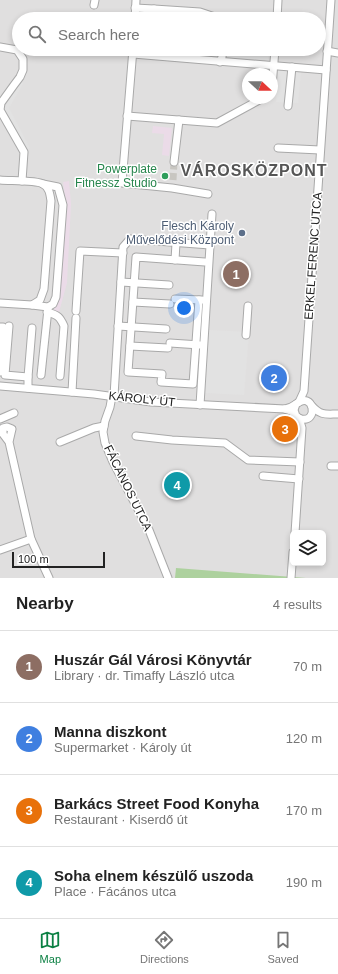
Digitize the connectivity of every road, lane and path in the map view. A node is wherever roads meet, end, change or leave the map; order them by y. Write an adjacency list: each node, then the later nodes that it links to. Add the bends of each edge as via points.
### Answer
1 (136, 0): 4 (street)
2 (278, 0): 8 (street)
3 (331, 0): 11 (street, ERKEL FERENC UTCA)
4 (135, 8): 5 (street); 6 (street)
5 (154, 9): 7 (street)
6 (135, 12)
7 (200, 12)
8 (277, 12)
9 (0, 47): 10 (street)
10 (12, 49)
11 (327, 51): 12 (street); 22 (street, ERKEL FERENC UTCA)
12 (338, 53)
13 (21, 56): 31 (street, via 23,70 1,103 0,110 24,152)
14 (133, 56): 25 (street)
15 (179, 56): 18 (street)
16 (222, 56): 18 (street)
17 (275, 56): 19 (street)
18 (220, 62): 19 (street)
19 (274, 65): 20 (street); 21 (street)
20 (292, 67): 22 (street); 24 (street)
21 (274, 68)
22 (326, 70): 28 (street, ERKEL FERENC UTCA)
23 (252, 104): 26 (street, via 217,123)
24 (288, 106)
25 (127, 116): 26 (street); 33 (street, via 122,183 173,184)
26 (179, 120): 29 (street)
27 (278, 148): 28 (street)
28 (320, 150): 68 (street, ERKEL FERENC UTCA)
29 (174, 162)
30 (0, 180): 31 (street)
31 (22, 181): 32 (street)
32 (43, 184): 47 (street, via 50,191 51,200 44,289 40,300); 49 (street, via 58,187 63,205 56,297)
33 (208, 194)
34 (212, 214): 36 (street)
35 (176, 242): 36 (street); 37 (street, via 130,240 123,247); 38 (street)
36 (210, 245): 44 (street)
37 (123, 253): 40 (street, FÁCÁNOS UTCA); 69 (street, via 80,251)
38 (175, 260): 39 (street); 41 (street, via 136,257)
39 (205, 262)
40 (121, 282): 41 (street); 51 (street, FÁCÁNOS UTCA)
41 (134, 283): 42 (street); 46 (street)
42 (169, 285)
43 (199, 300): 44 (street); 46 (street); 57 (street)
44 (207, 301): 58 (street)
45 (0, 302): 47 (street)
46 (133, 302): 53 (street)
47 (32, 305): 49 (street)
48 (248, 306): 56 (street)
49 (48, 309): 63 (street); 64 (street, via 61,319 64,326)
50 (9, 326): 65 (street, via 5,375)
51 (118, 326): 53 (street); 60 (street, FÁCÁNOS UTCA)
52 (0, 327): 61 (street, via 3,327 3,330)
53 (131, 327): 55 (street); 59 (street)
54 (32, 328): 65 (street)
55 (166, 329)
56 (246, 336)
57 (196, 345): 58 (street); 59 (street); 62 (street, via 193,384 161,382 162,374)
58 (204, 345): 73 (street)
59 (130, 346): 62 (street)
60 (115, 371): 62 (street); 70 (street, FÁCÁNOS UTCA)
61 (0, 372)
62 (128, 372)
63 (42, 375)
64 (60, 376)
65 (28, 377): 67 (street)
66 (0, 386): 67 (street, KÁROLY ÚT)
67 (28, 388): 69 (street, KÁROLY ÚT)
68 (304, 391): 71 (street, ERKEL FERENC UTCA); 72 (street)
69 (72, 392): 70 (street, KÁROLY ÚT)
70 (113, 396): 73 (street, KÁROLY ÚT, via 151,402); 81 (street, FÁCÁNOS UTCA)
71 (297, 403): 72 (street, via 305,401); 74 (street, KÁROLY ÚT); 78 (street, via 294,410)
72 (311, 404): 76 (street); 79 (street, via 313,411)
73 (200, 405): 74 (street, KÁROLY ÚT)
74 (285, 409): 78 (street, KÁROLY ÚT)
75 (14, 413): 80 (street)
76 (321, 413): 77 (street); 79 (street)
77 (338, 414)
78 (297, 417): 79 (street); 82 (street)
79 (309, 418): 82 (street)
80 (0, 419)
81 (104, 426): 85 (street); 94 (street, FÁCÁNOS UTCA, via 105,443 113,462 149,530)
82 (302, 428): 86 (street)
83 (12, 429): 90 (street, via 9,442)
84 (136, 436): 86 (street, via 226,443 248,460)
85 (60, 442)
86 (300, 462): 88 (street)
87 (263, 476): 88 (street)
88 (299, 479): 89 (street)
89 (294, 530)
90 (31, 538): 91 (street); 93 (street)
91 (0, 550)
92 (292, 566): 95 (street)
93 (49, 578)
94 (168, 578)
95 (291, 578)

